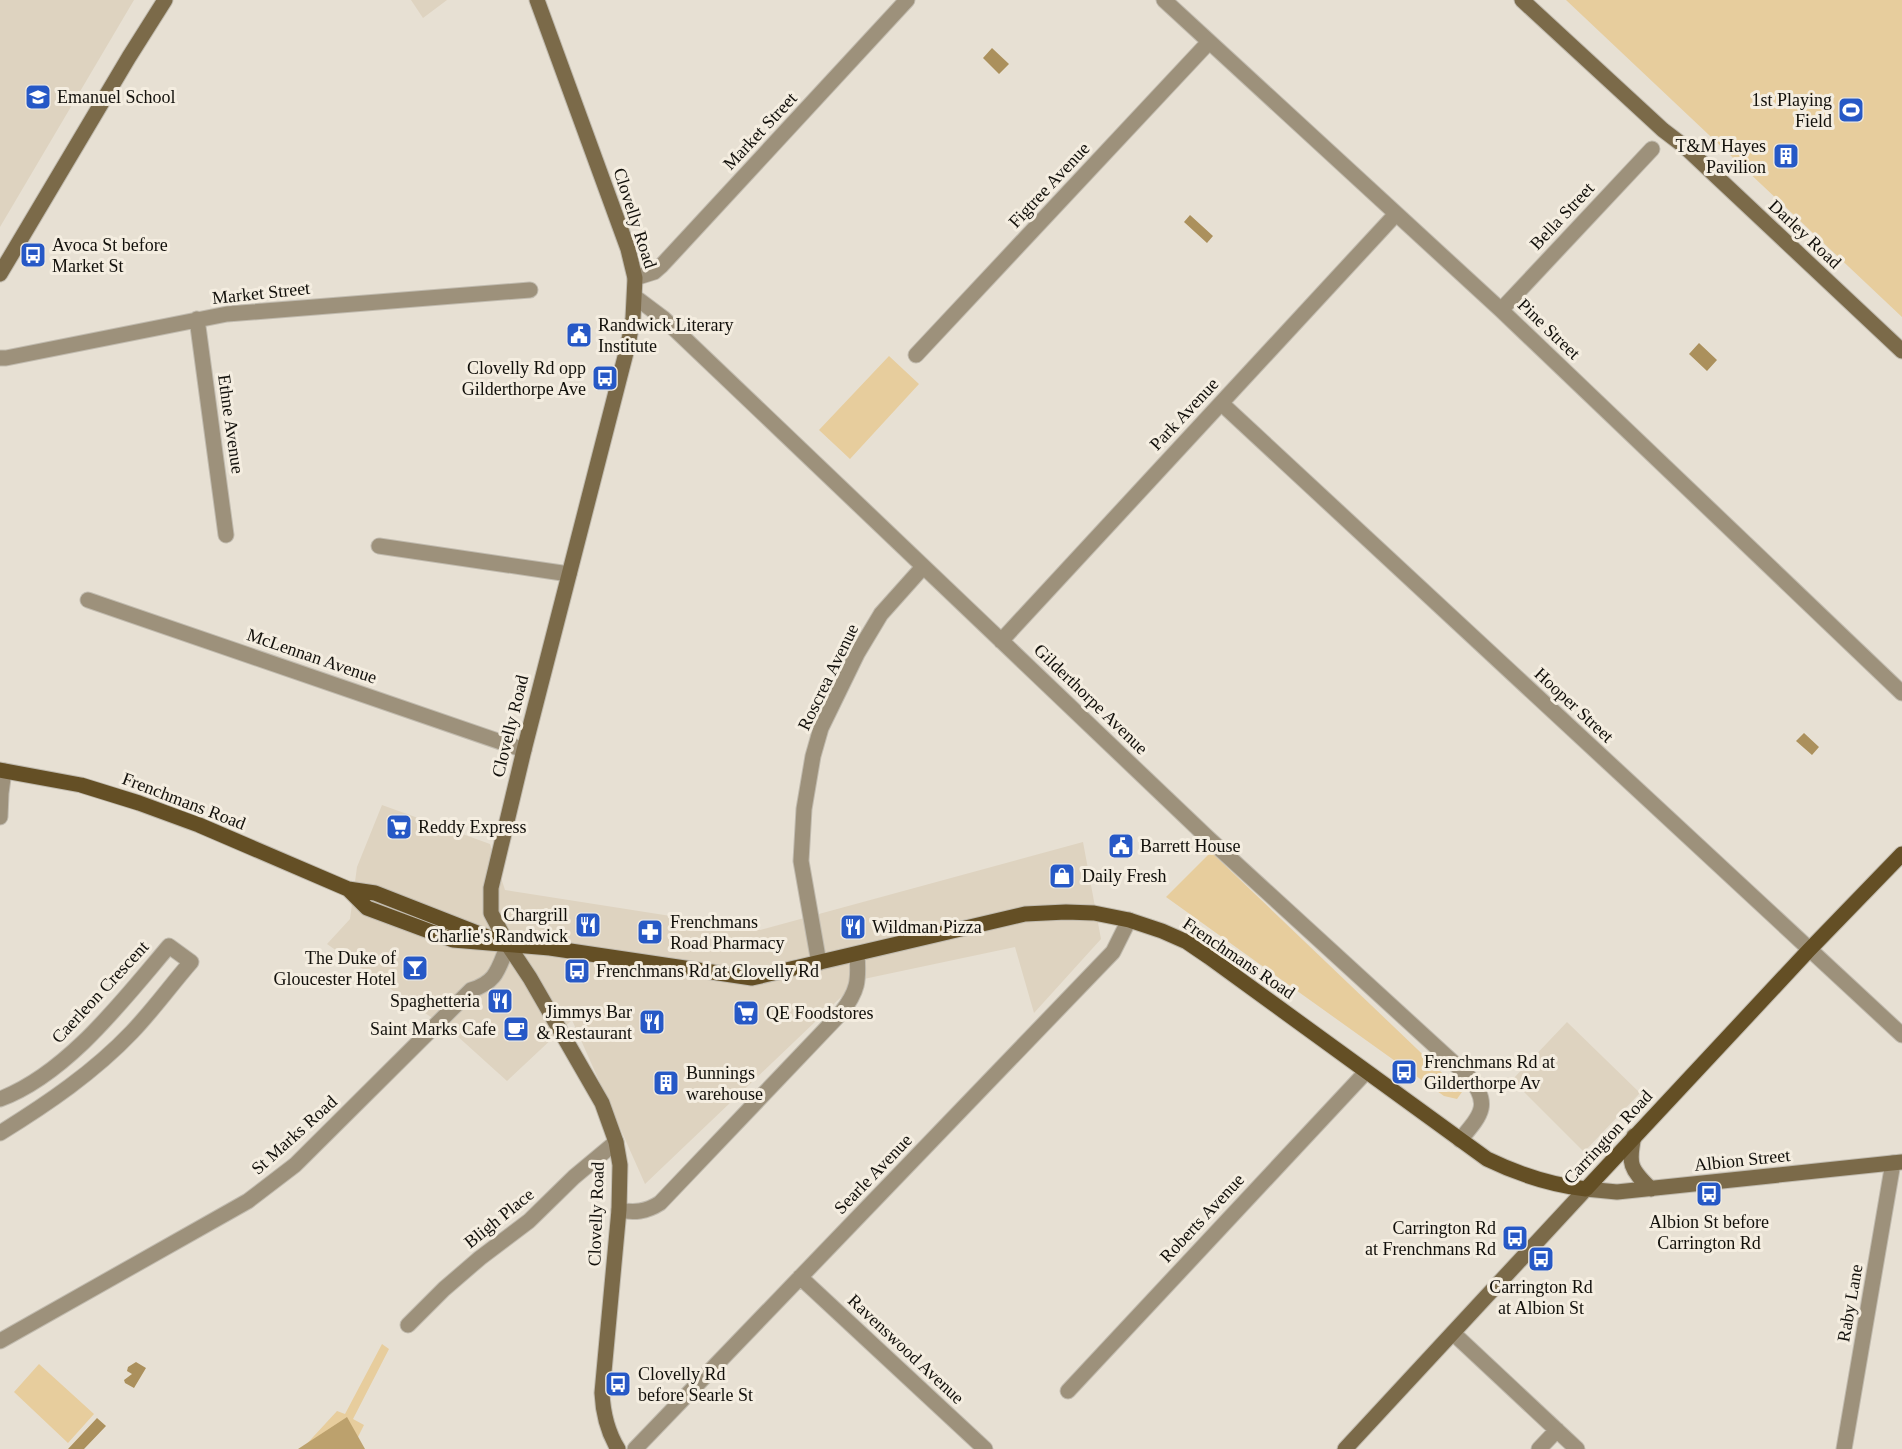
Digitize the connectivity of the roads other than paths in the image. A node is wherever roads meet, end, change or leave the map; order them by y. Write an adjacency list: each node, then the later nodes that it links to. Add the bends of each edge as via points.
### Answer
1 (165, 0): 9 (street)
2 (537, 0): 10 (street, Clovelly Road, via 622,230)
3 (907, 0): 10 (street, Market Street, via 662,265)
4 (1164, 0): 6 (street, Pine Street)
5 (1522, 0): 15 (street, Darley Road)
6 (1209, 42): 8 (street, Pine Street); 16 (street, Figtree Avenue)
7 (1652, 149): 13 (street, Bella Street)
8 (1396, 214): 13 (street, Pine Street); 18 (street, Park Avenue)
9 (0, 274)
10 (635, 278): 12 (street, Clovelly Road)
11 (530, 290): 14 (street, Market Street)
12 (635, 297): 21 (street, Gilderthorpe Avenue, via 663,318); 22 (street, Clovelly Road, via 628,345)
13 (1501, 310): 25 (street, Pine Street)
14 (197, 319): 17 (street, Market Street); 19 (street, Ethne Avenue)
15 (1902, 351)
16 (916, 355)
17 (0, 358)
18 (1221, 403): 24 (street, Park Avenue); 32 (street, Hooper Street)
19 (226, 535)
20 (379, 546): 22 (street)
21 (923, 567): 24 (street, Gilderthorpe Avenue); 34 (street, Roscrea Avenue, via 881,614 857,654 821,728 813,756 801,861)
22 (569, 574): 26 (street, Clovelly Road)
23 (88, 600): 26 (street, McLennan Avenue)
24 (1001, 641): 40 (street, Gilderthorpe Avenue, via 1208,838 1468,1076 1482,1100 1476,1120)
25 (1902, 693)
26 (524, 750): 31 (street, Clovelly Road, via 491,888 491,913)
27 (2, 771): 28 (street); 31 (main road, Frenchmans Road, via 81,785 139,803 348,889 375,893)
28 (0, 817)
29 (1902, 854): 32 (main road, Carrington Road)
30 (1130, 921): 33 (main road, Frenchmans Road, via 1094,913 1024,914); 36 (main road, Frenchmans Road, via 1187,942); 46 (street, Searle Avenue, via 1113,952)
31 (507, 945): 34 (main road, Frenchmans Road, via 752,978); 41 (street, Clovelly Road, via 602,1103); 49 (street, St Marks Road, via 495,977 485,986 471,990 295,1166 248,1201)
32 (1809, 950): 35 (street, Hooper Street); 39 (main road, Carrington Road)
33 (857, 954): 34 (main road, Frenchmans Road); 45 (street, via 859,980 841,1013 660,1203 642,1211)
34 (819, 963)
35 (1902, 1035)
36 (1366, 1072): 40 (main road, Frenchmans Road); 50 (street, Roberts Avenue)
37 (0, 1099): 38 (street, Caerleon Crescent, via 60,1063 110,1016 169,946 191,962 132,1032 106,1056 40,1108)
38 (0, 1133)
39 (1634, 1136): 43 (main road, Carrington Road); 44 (street, via 1632,1169)
40 (1460, 1140): 43 (main road, Frenchmans Road, via 1508,1169)
41 (616, 1142): 45 (street, Clovelly Road); 47 (street, Bligh Place, via 529,1221 444,1289)
42 (1898, 1162): 44 (street, Albion Street); 58 (street, Raby Lane)
43 (1586, 1189): 44 (street, Albion Street); 48 (street, Carrington Road)
44 (1650, 1189)
45 (619, 1210): 52 (street, Clovelly Road, via 602,1394 609,1435)
46 (800, 1277): 53 (street, Searle Avenue); 54 (street, Ravenswood Avenue)
47 (408, 1325)
48 (1453, 1333): 51 (street); 55 (street, Carrington Road)
49 (0, 1341)
50 (1068, 1391)
51 (1557, 1430): 56 (street); 57 (street)
52 (618, 1449)
53 (636, 1449)
54 (985, 1449)
55 (1345, 1449)
56 (1539, 1449)
57 (1577, 1449)
58 (1844, 1449)

